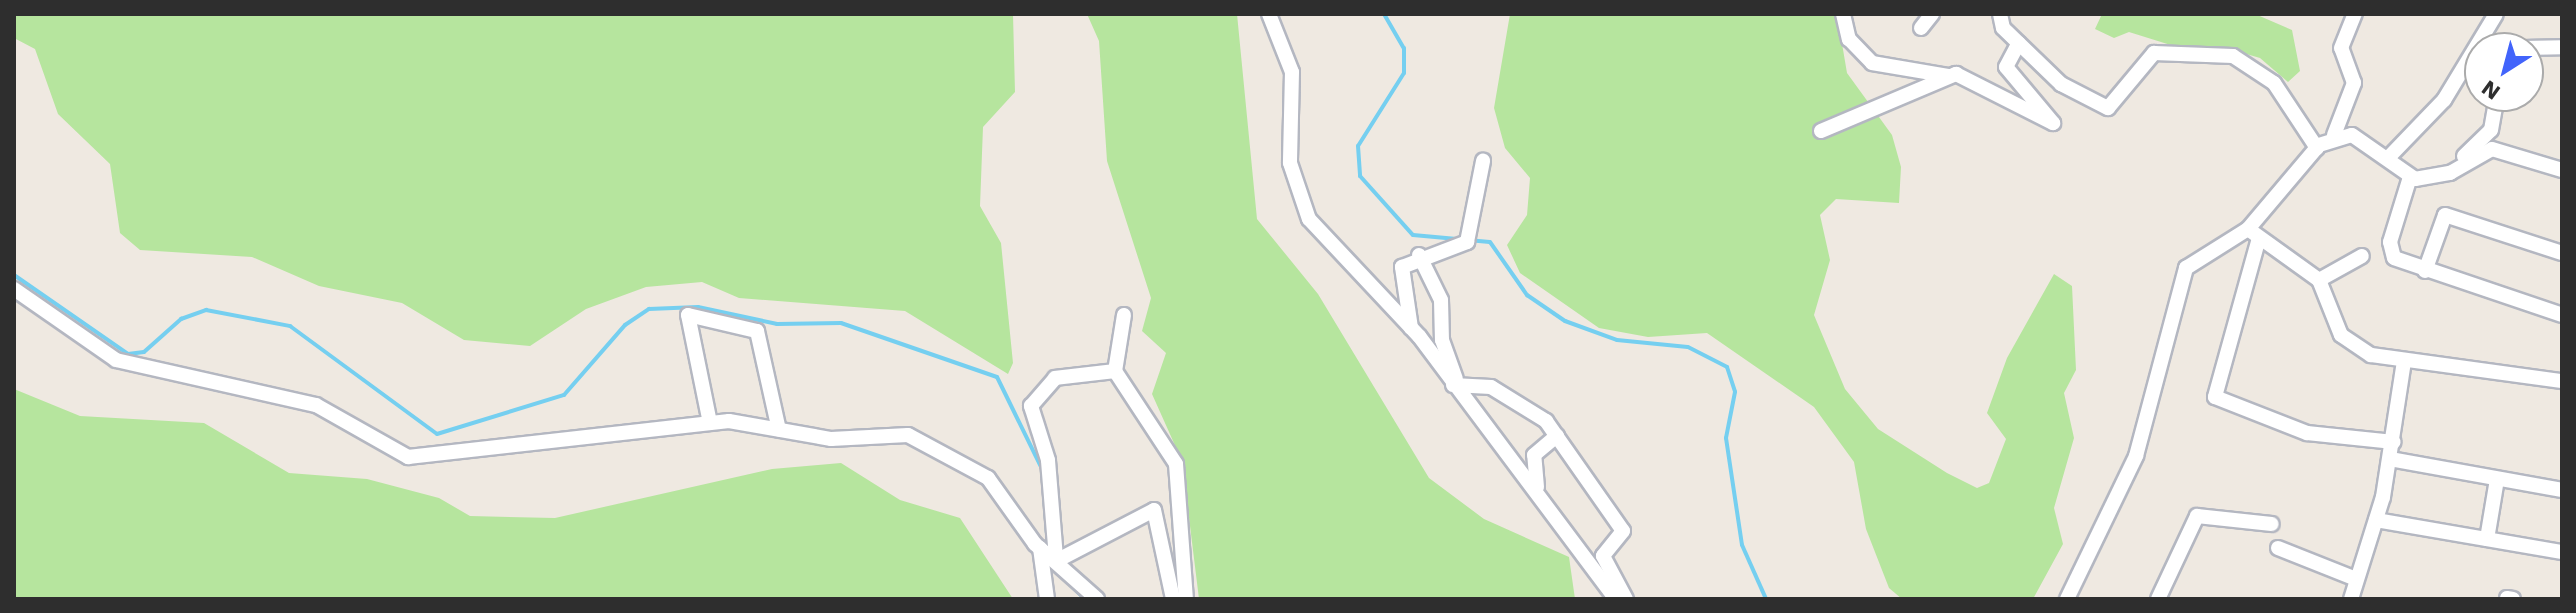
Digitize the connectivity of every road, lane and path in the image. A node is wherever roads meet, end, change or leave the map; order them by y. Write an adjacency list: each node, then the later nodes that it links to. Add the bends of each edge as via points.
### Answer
1 (1269, 14): 28 (street, via 1295,88 1290,163 1297,196 1324,240)
2 (1843, 14): 9 (street, via 1849,39 1872,63)
3 (1932, 14): 7 (street)
4 (2000, 14): 8 (street, via 1999,23)
5 (2355, 14): 12 (street, via 2341,48 2354,83)
6 (2496, 14): 14 (street, via 2444,100)
7 (1921, 28)
8 (2019, 43): 9 (street, via 2006,67 2053,123 1964,75); 13 (street, via 2061,84 2108,108 2154,53 2233,56 2274,83)
9 (1948, 76): 11 (street)
10 (2493, 112): 18 (street, via 2485,141)
11 (1821, 131)
12 (2334, 135): 13 (street); 14 (street, via 2360,138)
13 (2317, 148): 19 (street)
14 (2388, 158): 17 (street)
15 (1483, 161): 21 (street, via 1469,238)
16 (2562, 170): 18 (street, via 2492,149)
17 (2410, 177): 18 (street); 23 (street, via 2389,248 2399,262)
18 (2430, 178)
19 (2254, 234): 24 (street); 36 (street, via 2215,397 2307,433); 55 (street, via 2186,268 2136,456)
20 (2562, 253): 23 (street, via 2445,215)
21 (1419, 255): 28 (street, via 1402,267); 32 (street, via 1441,300 1442,340)
22 (2362, 256): 24 (street)
23 (2425, 271): 27 (street)
24 (2319, 280): 29 (street, via 2341,335 2371,355)
25 (14, 289): 33 (street, via 116,360 316,405 408,457)
26 (1124, 315): 30 (street)
27 (2562, 315)
28 (1411, 328): 32 (street)
29 (2404, 362): 31 (street); 36 (street)
30 (1115, 371): 47 (street, via 1055,378 1031,406 1048,460); 52 (street, via 1176,464)
31 (2562, 381)
32 (1455, 384): 35 (street, via 1475,381 1518,402); 39 (street)
33 (710, 423): 34 (street); 34 (street, via 688,315 757,331)
34 (779, 430): 44 (street, via 831,439 919,439 988,478)
35 (1557, 436): 39 (street, via 1534,455); 54 (street, via 1623,531 1603,556)
36 (2394, 442): 37 (street)
37 (2390, 459): 38 (street); 41 (street)
38 (2497, 479): 40 (street); 43 (street)
39 (1537, 488): 53 (street)
40 (2562, 490)
41 (2376, 520): 43 (street); 48 (street)
42 (2272, 524): 56 (street, via 2197,516)
43 (2487, 539): 46 (street)
44 (1040, 548): 47 (street); 49 (street)
45 (2278, 548): 48 (street)
46 (2562, 552)
47 (1057, 559): 50 (street); 51 (street, via 1154,510)
48 (2356, 579): 57 (street)
49 (1047, 599)
50 (1097, 599)
51 (1173, 599)
52 (1186, 599)
53 (1616, 599)
54 (1626, 599)
55 (2067, 599)
56 (2158, 599)
57 (2351, 599)

